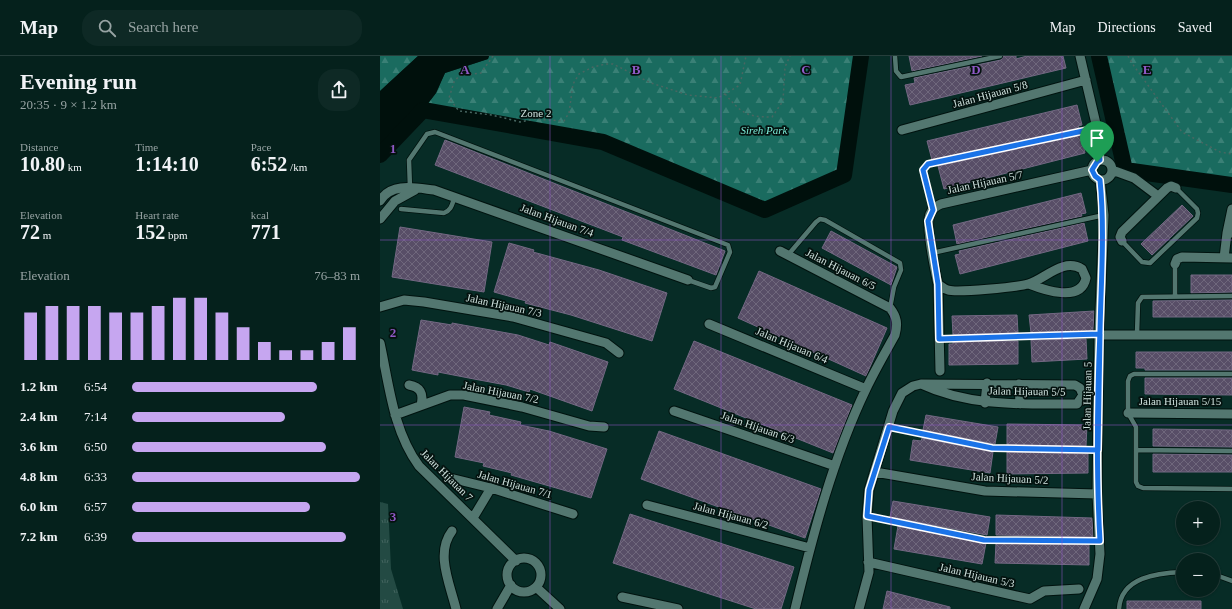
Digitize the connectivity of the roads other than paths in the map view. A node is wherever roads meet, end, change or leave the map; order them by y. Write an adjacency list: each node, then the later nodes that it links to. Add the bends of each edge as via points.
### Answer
1 (895, 56): 2 (lane, via 897,74 904,77)
2 (1000, 56)
3 (1080, 56): 4 (street)
4 (1086, 80): 5 (street); 6 (street, Jalan Hijauan 5/8)
5 (1097, 128): 7 (street); 18 (lane, via 926,165 924,172)
6 (902, 130)
7 (1100, 160): 8 (street, via 1094,164); 9 (street, via 1107,161)
8 (1092, 170): 10 (street); 18 (street, Jalan Hijauan 5/7, via 941,204)
9 (1112, 170): 10 (street, via 1110,176); 14 (street, via 1134,178)
10 (1100, 180): 19 (street, Jalan Hijauan 5)
11 (1176, 188): 14 (street, via 1169,186); 22 (lane, via 1198,213 1152,262 1142,262)
12 (412, 189): 13 (street, Jalan Hijauan 7/4, via 434,190); 15 (street, via 395,189); 20 (street, via 395,201); 27 (lane, via 409,160 427,134 435,132 728,245 730,252 715,287 710,288)
13 (455, 196): 16 (lane, via 451,208 444,213); 27 (street, Jalan Hijauan 7/4)
14 (1158, 196): 22 (street, via 1122,232)
15 (380, 201)
16 (401, 209)
17 (1232, 209): 21 (street)
18 (933, 210): 24 (street, via 928,221)
19 (1104, 215): 24 (lane); 35 (street, Jalan Hijauan 5)
20 (380, 219)
21 (1230, 233): 25 (street)
22 (1122, 241)
23 (784, 253): 33 (street, Jalan Hijauan 6/5); 33 (lane, via 816,222 820,219 825,220 900,263 901,270)
24 (932, 254): 28 (street)
25 (1228, 258): 26 (street, via 1182,257 1177,259)
26 (1175, 264): 30 (lane)
27 (688, 280)
28 (938, 284): 29 (street, via 954,291); 38 (street)
29 (1028, 284): 29 (street, via 1049,272 1071,266 1082,269 1086,278 1078,290 1064,292 1051,292)
30 (1175, 296): 31 (lane); 36 (lane, via 1140,298)
31 (1232, 296)
32 (380, 307): 40 (street, Jalan Hijauan 7/3, via 404,300 513,318 606,343)
33 (890, 308): 47 (street, via 896,315 895,335)
34 (709, 324): 47 (street, Jalan Hijauan 6/4)
35 (1100, 334): 36 (street); 38 (lane); 57 (street, Jalan Hijauan 5)
36 (1137, 334): 37 (street)
37 (1232, 335)
38 (939, 339): 41 (street)
39 (380, 342): 54 (street, Jalan Hijauan 7)
40 (619, 353)
41 (940, 371)
42 (1232, 374): 52 (lane, via 1132,375 1128,381)
43 (987, 383): 44 (street, Jalan Hijauan 5/5); 45 (street, Jalan Hijauan 5/5); 48 (street)
44 (921, 384): 48 (street, Jalan Hijauan 5/5, via 940,394); 56 (street, Jalan Hijauan 5/5, via 902,393)
45 (1019, 384): 49 (street); 49 (street, Jalan Hijauan 5/5, via 1075,385 1080,388 1083,395 1077,404)
46 (409, 385): 50 (street, via 416,386 421,391)
47 (866, 389): 60 (street)
48 (985, 403): 49 (street, Jalan Hijauan 5/5)
49 (1020, 404)
50 (421, 405): 54 (street, Jalan Hijauan 7/2); 55 (street, Jalan Hijauan 7/2, via 450,395 464,395 589,426)
51 (674, 411): 60 (street, Jalan Hijauan 6/3)
52 (1128, 413): 53 (street, Jalan Hijauan 5/15); 58 (lane, via 1136,425)
53 (1232, 414)
54 (395, 415): 69 (street, Jalan Hijauan 7, via 409,453)
55 (604, 427)
56 (889, 427): 57 (lane, via 992,448); 61 (street, Jalan Hijauan 5/5)
57 (1098, 450): 65 (street, Jalan Hijauan 5)
58 (1136, 450): 59 (lane); 64 (lane, via 1136,482 1140,488)
59 (1232, 451)
60 (835, 466): 72 (street)
61 (875, 472): 65 (street, Jalan Hijauan 5/2, via 985,491); 68 (street, Jalan Hijauan 5/5, via 869,490)
62 (450, 478): 63 (street, Jalan Hijauan 7/1)
63 (491, 488): 67 (street, Jalan Hijauan 7/1); 69 (street)
64 (1232, 489)
65 (1097, 494): 71 (street, Jalan Hijauan 5)
66 (647, 504): 72 (street, Jalan Hijauan 6/2)
67 (573, 514)
68 (867, 516): 71 (lane, via 984,540); 74 (street, Jalan Hijauan 5/5)
69 (473, 518): 73 (street, Jalan Hijauan 7)
70 (452, 530): 82 (street, via 446,539 444,561)
71 (1100, 541): 88 (street, Jalan Hijauan 5, via 1097,579)
72 (810, 548): 86 (street)
73 (516, 561): 78 (street, via 508,572 508,581); 79 (street, via 525,559 538,565 541,574)
74 (868, 562): 80 (street, Jalan Hijauan 5/3, via 1030,599 1044,591); 87 (street, Jalan Hijauan 5/5)
75 (1176, 572): 89 (lane, via 1146,577 1134,582 1124,591)
76 (1220, 577): 77 (lane)
77 (1232, 581)
78 (511, 585): 79 (street, via 523,592); 83 (street)
79 (536, 587): 84 (street)
80 (1079, 589)
81 (622, 597): 85 (street)
82 (456, 609)
83 (498, 609)
84 (560, 609)
85 (678, 609)
86 (795, 609)
87 (860, 609)
88 (1084, 609)
89 (1119, 609)

